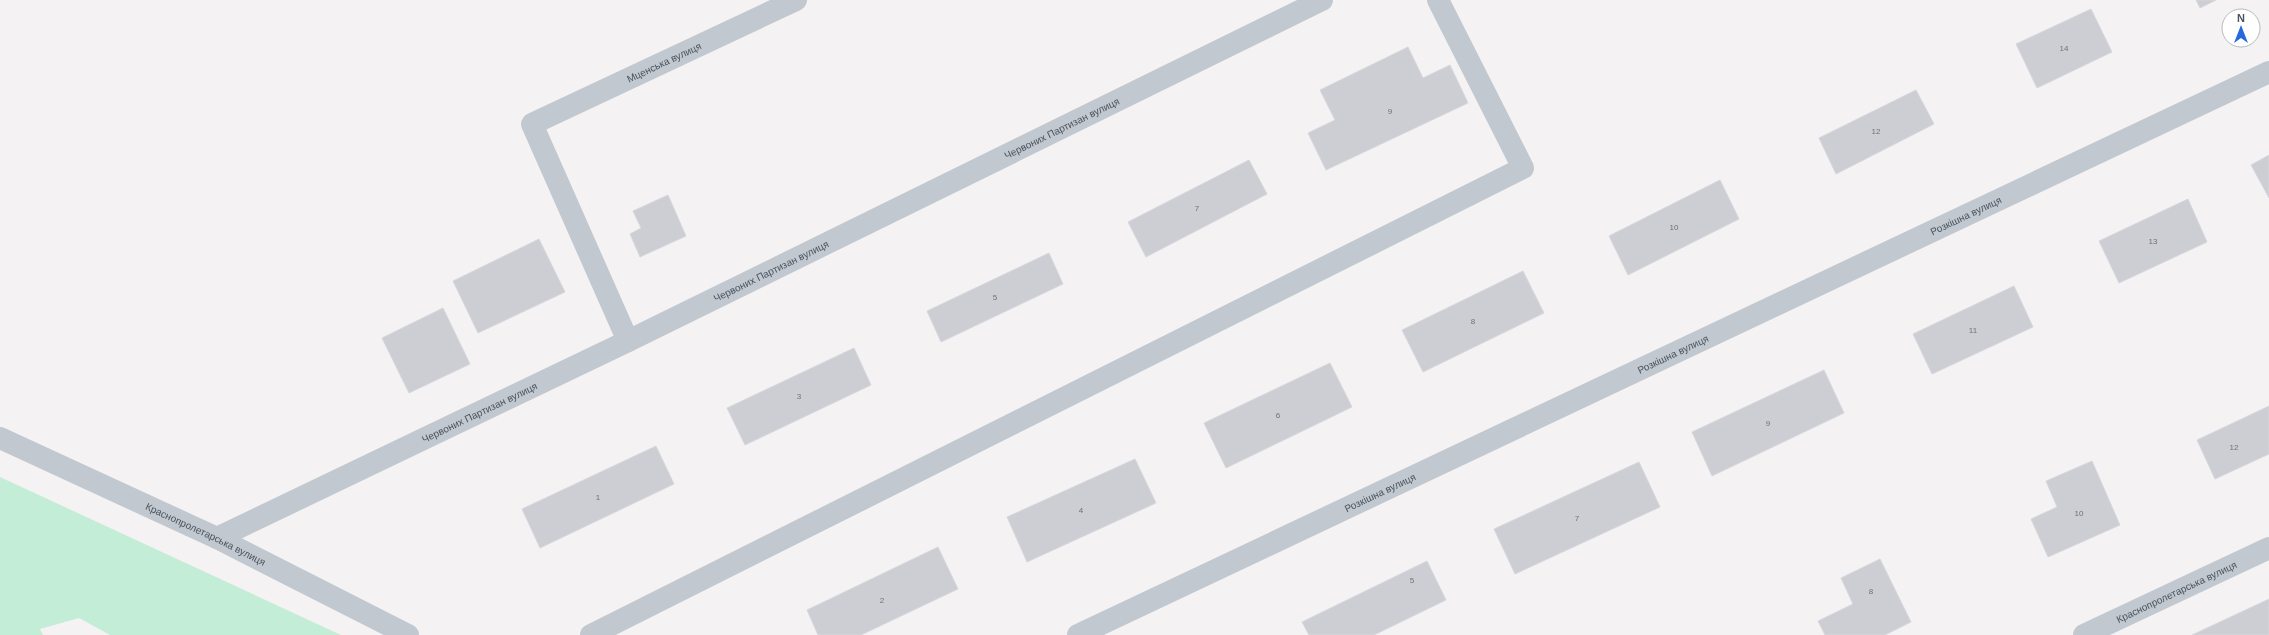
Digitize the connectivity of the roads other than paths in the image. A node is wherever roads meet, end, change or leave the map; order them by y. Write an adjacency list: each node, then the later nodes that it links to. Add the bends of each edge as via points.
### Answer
1 (796, 0): 5 (street, Мценська вулиця, via 532,124)
2 (1322, 0): 5 (street, Червоних Партизан вулиця)
3 (1438, 0): 10 (street, via 1523,168)
4 (2269, 72): 11 (street, Розкішна вулиця)
5 (628, 341): 7 (street, Червоних Партизан вулиця)
6 (0, 438): 7 (street, Краснопролетарська вулиця)
7 (217, 538): 9 (street, Краснопролетарська вулиця)
8 (2269, 548): 12 (street, Краснопролетарська вулиця)
9 (408, 635)
10 (591, 635)
11 (1078, 635)
12 (2084, 635)

